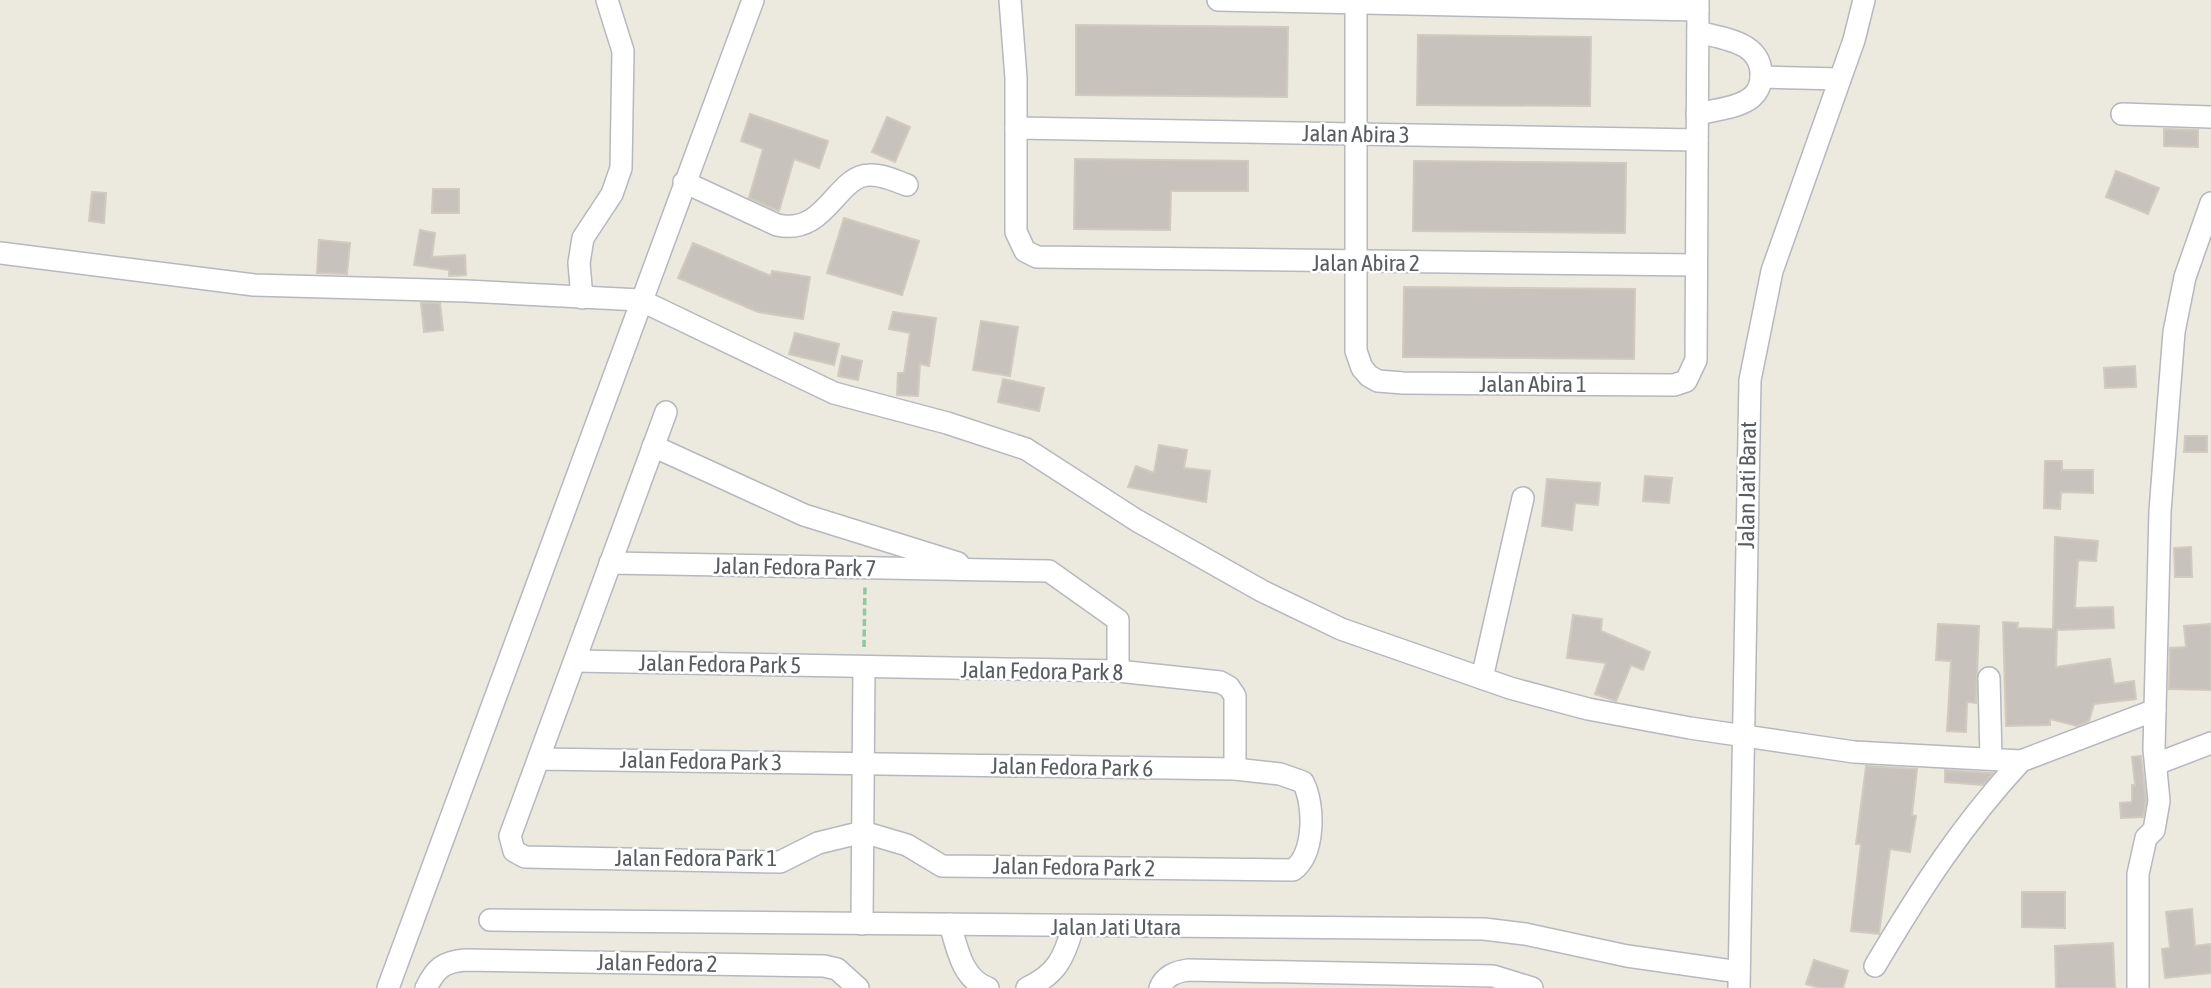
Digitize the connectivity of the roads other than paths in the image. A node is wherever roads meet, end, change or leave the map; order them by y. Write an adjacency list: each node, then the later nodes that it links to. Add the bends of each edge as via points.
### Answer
1 (607, 0): 22 (street, via 623,51 621,167 612,194 583,238 579,263)
2 (753, 0): 16 (street)
3 (1010, 0): 13 (street)
4 (1218, 0): 6 (street)
5 (1864, 0): 9 (street, Jalan Jati Barat)
6 (1356, 1): 7 (street); 14 (street)
7 (1698, 14): 8 (street, via 1755,53); 10 (street)
8 (1761, 77): 9 (street); 10 (street, via 1759,88 1746,101)
9 (1840, 79): 35 (street, Jalan Jati Barat, via 1772,271 1750,380)
10 (1697, 114): 15 (street)
11 (2122, 114): 12 (street)
12 (2211, 117)
13 (1016, 128): 14 (street, Jalan Abira 3); 20 (street, Jalan Abira 2, via 1016,232 1025,251 1037,257)
14 (1355, 134): 15 (street, Jalan Abira 3); 20 (street)
15 (1697, 140): 21 (street)
16 (684, 182): 17 (street, via 790,228 814,218 868,174); 23 (street)
17 (907, 185)
18 (2211, 203): 34 (street, via 2185,277 2174,332 2160,511)
19 (0, 253): 22 (street, via 242,285)
20 (1354, 262): 21 (street, Jalan Abira 2); 21 (street, Jalan Abira 1, via 1356,351 1362,368 1378,381 1674,385 1686,381 1696,360)
21 (1696, 265)
22 (582, 298): 23 (street)
23 (640, 300): 32 (street, via 834,393 1026,449 1136,520 1262,591 1394,650); 51 (street)
24 (666, 412): 25 (street)
25 (653, 446): 27 (street); 28 (street, Jalan Fedora Park 7, via 804,516)
26 (1523, 498): 32 (street)
27 (610, 563): 28 (street, Jalan Fedora Park 7); 29 (street)
28 (981, 570): 31 (street, Jalan Fedora Park 7, via 1049,571 1118,620)
29 (575, 661): 30 (street, Jalan Fedora Park 5); 37 (street)
30 (864, 667): 31 (street, Jalan Fedora Park 8); 40 (street)
31 (1118, 671): 42 (street, Jalan Fedora Park 8, via 1220,682 1229,687 1235,696)
32 (1482, 678): 35 (street, via 1588,709)
33 (1989, 678): 38 (street)
34 (2155, 710): 39 (street); 41 (street)
35 (1741, 736): 38 (street, via 1854,752); 50 (street, Jalan Jati Barat)
36 (2211, 743): 41 (street)
37 (538, 759): 40 (street, Jalan Fedora Park 3); 43 (street, Jalan Fedora Park 1, via 510,836 513,851 525,858 780,862 818,843)
38 (1990, 759): 39 (street)
39 (2021, 761): 49 (street, via 1979,807 1933,870)
40 (863, 764): 42 (street, Jalan Fedora Park 6); 43 (street)
41 (2156, 764): 58 (street, via 2158,816 2146,838 2138,874)
42 (1235, 769): 44 (street, Jalan Fedora Park 6, via 1280,774 1303,782 1310,795 1308,848 1303,862)
43 (863, 832): 44 (street, Jalan Fedora Park 2, via 907,845 942,866); 46 (street)
44 (1293, 870)
45 (490, 920): 46 (street, Jalan Jati Utara)
46 (862, 924): 47 (street, Jalan Jati Utara)
47 (950, 924): 48 (street, Jalan Jati Utara); 54 (street, via 962,964)
48 (1073, 927): 50 (street, Jalan Jati Utara, via 1484,929); 55 (street, via 1057,966 1047,979)
49 (1875, 966)
50 (1739, 980)
51 (388, 988)
52 (426, 988): 53 (street, Jalan Fedora 2, via 436,969 448,962 824,966 838,968)
53 (858, 988)
54 (988, 988)
55 (1027, 988)
56 (1160, 988): 57 (street, via 1176,972 1188,970 1493,976)
57 (1532, 988)
58 (2138, 988)

